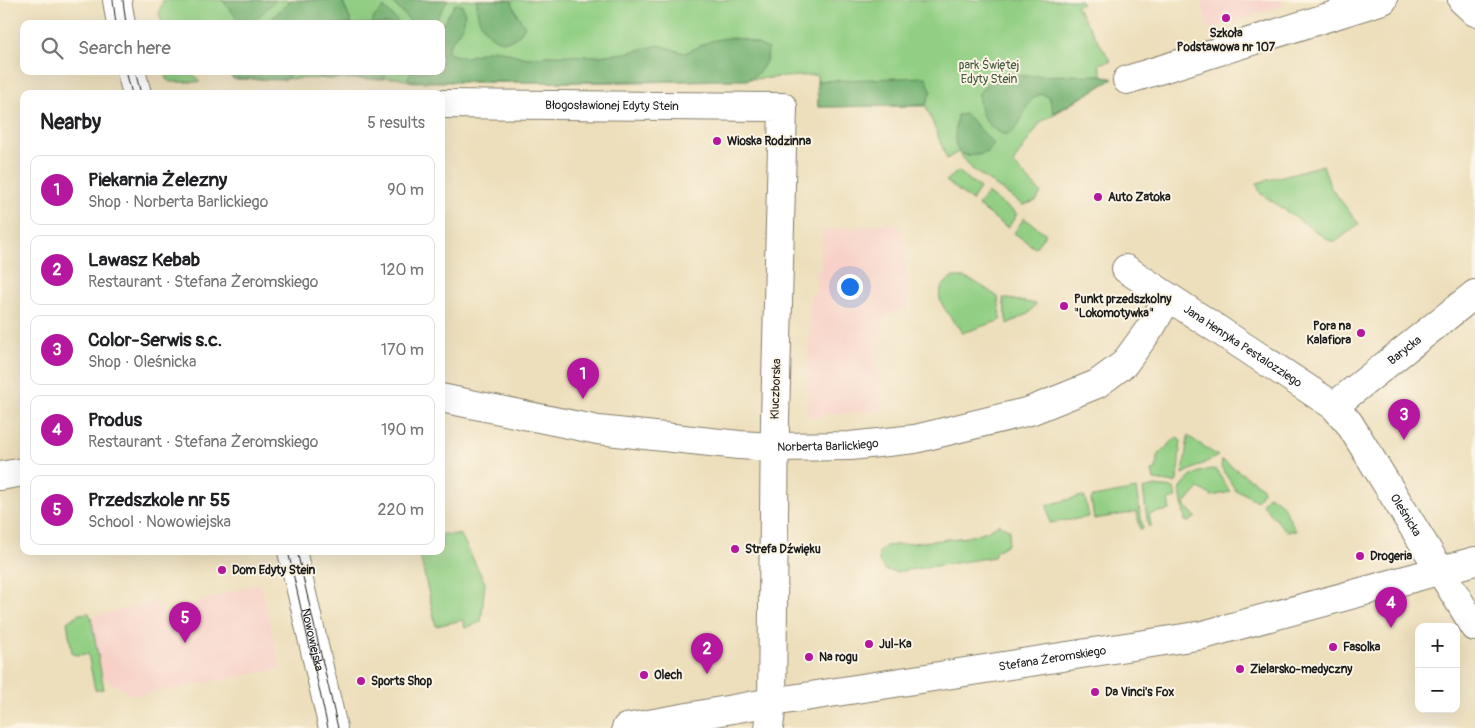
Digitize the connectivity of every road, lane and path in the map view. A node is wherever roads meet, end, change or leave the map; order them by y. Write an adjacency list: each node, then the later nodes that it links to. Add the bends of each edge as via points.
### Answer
1 (118, 0): 5 (street)
2 (1383, 0): 7 (street)
3 (1462, 0): 4 (street)
4 (1475, 12)
5 (120, 20)
6 (132, 75): 8 (street)
7 (1128, 80)
8 (136, 90)
9 (445, 104): 10 (street, Błogosławionej Edyty Stein)
10 (783, 107): 16 (street, Kluczborska)
11 (1126, 269): 13 (street, Jana Henryka Pestalozziego)
12 (1475, 294): 15 (street, Barycka)
13 (1168, 297): 15 (street, Jana Henryka Pestalozziego); 16 (street, Norberta Barlickiego, via 1139,345 1112,376 1030,410 915,439 850,446)
14 (445, 399): 16 (street, Norberta Barlickiego, via 598,430)
15 (1334, 406): 21 (street, Oleśnicka, via 1349,423)
16 (775, 447): 23 (street, Kluczborska)
17 (20, 473): 18 (street)
18 (0, 476)
19 (293, 555): 24 (street, Nowowiejska)
20 (1475, 561): 21 (street, Stefana Żeromskiego)
21 (1442, 572): 22 (street, Oleśnicka); 23 (street, Stefana Żeromskiego, via 1203,635)
22 (1475, 627)
23 (770, 715): 25 (street, Stefana Żeromskiego); 26 (street)
24 (333, 728)
25 (626, 728)
26 (787, 728)

